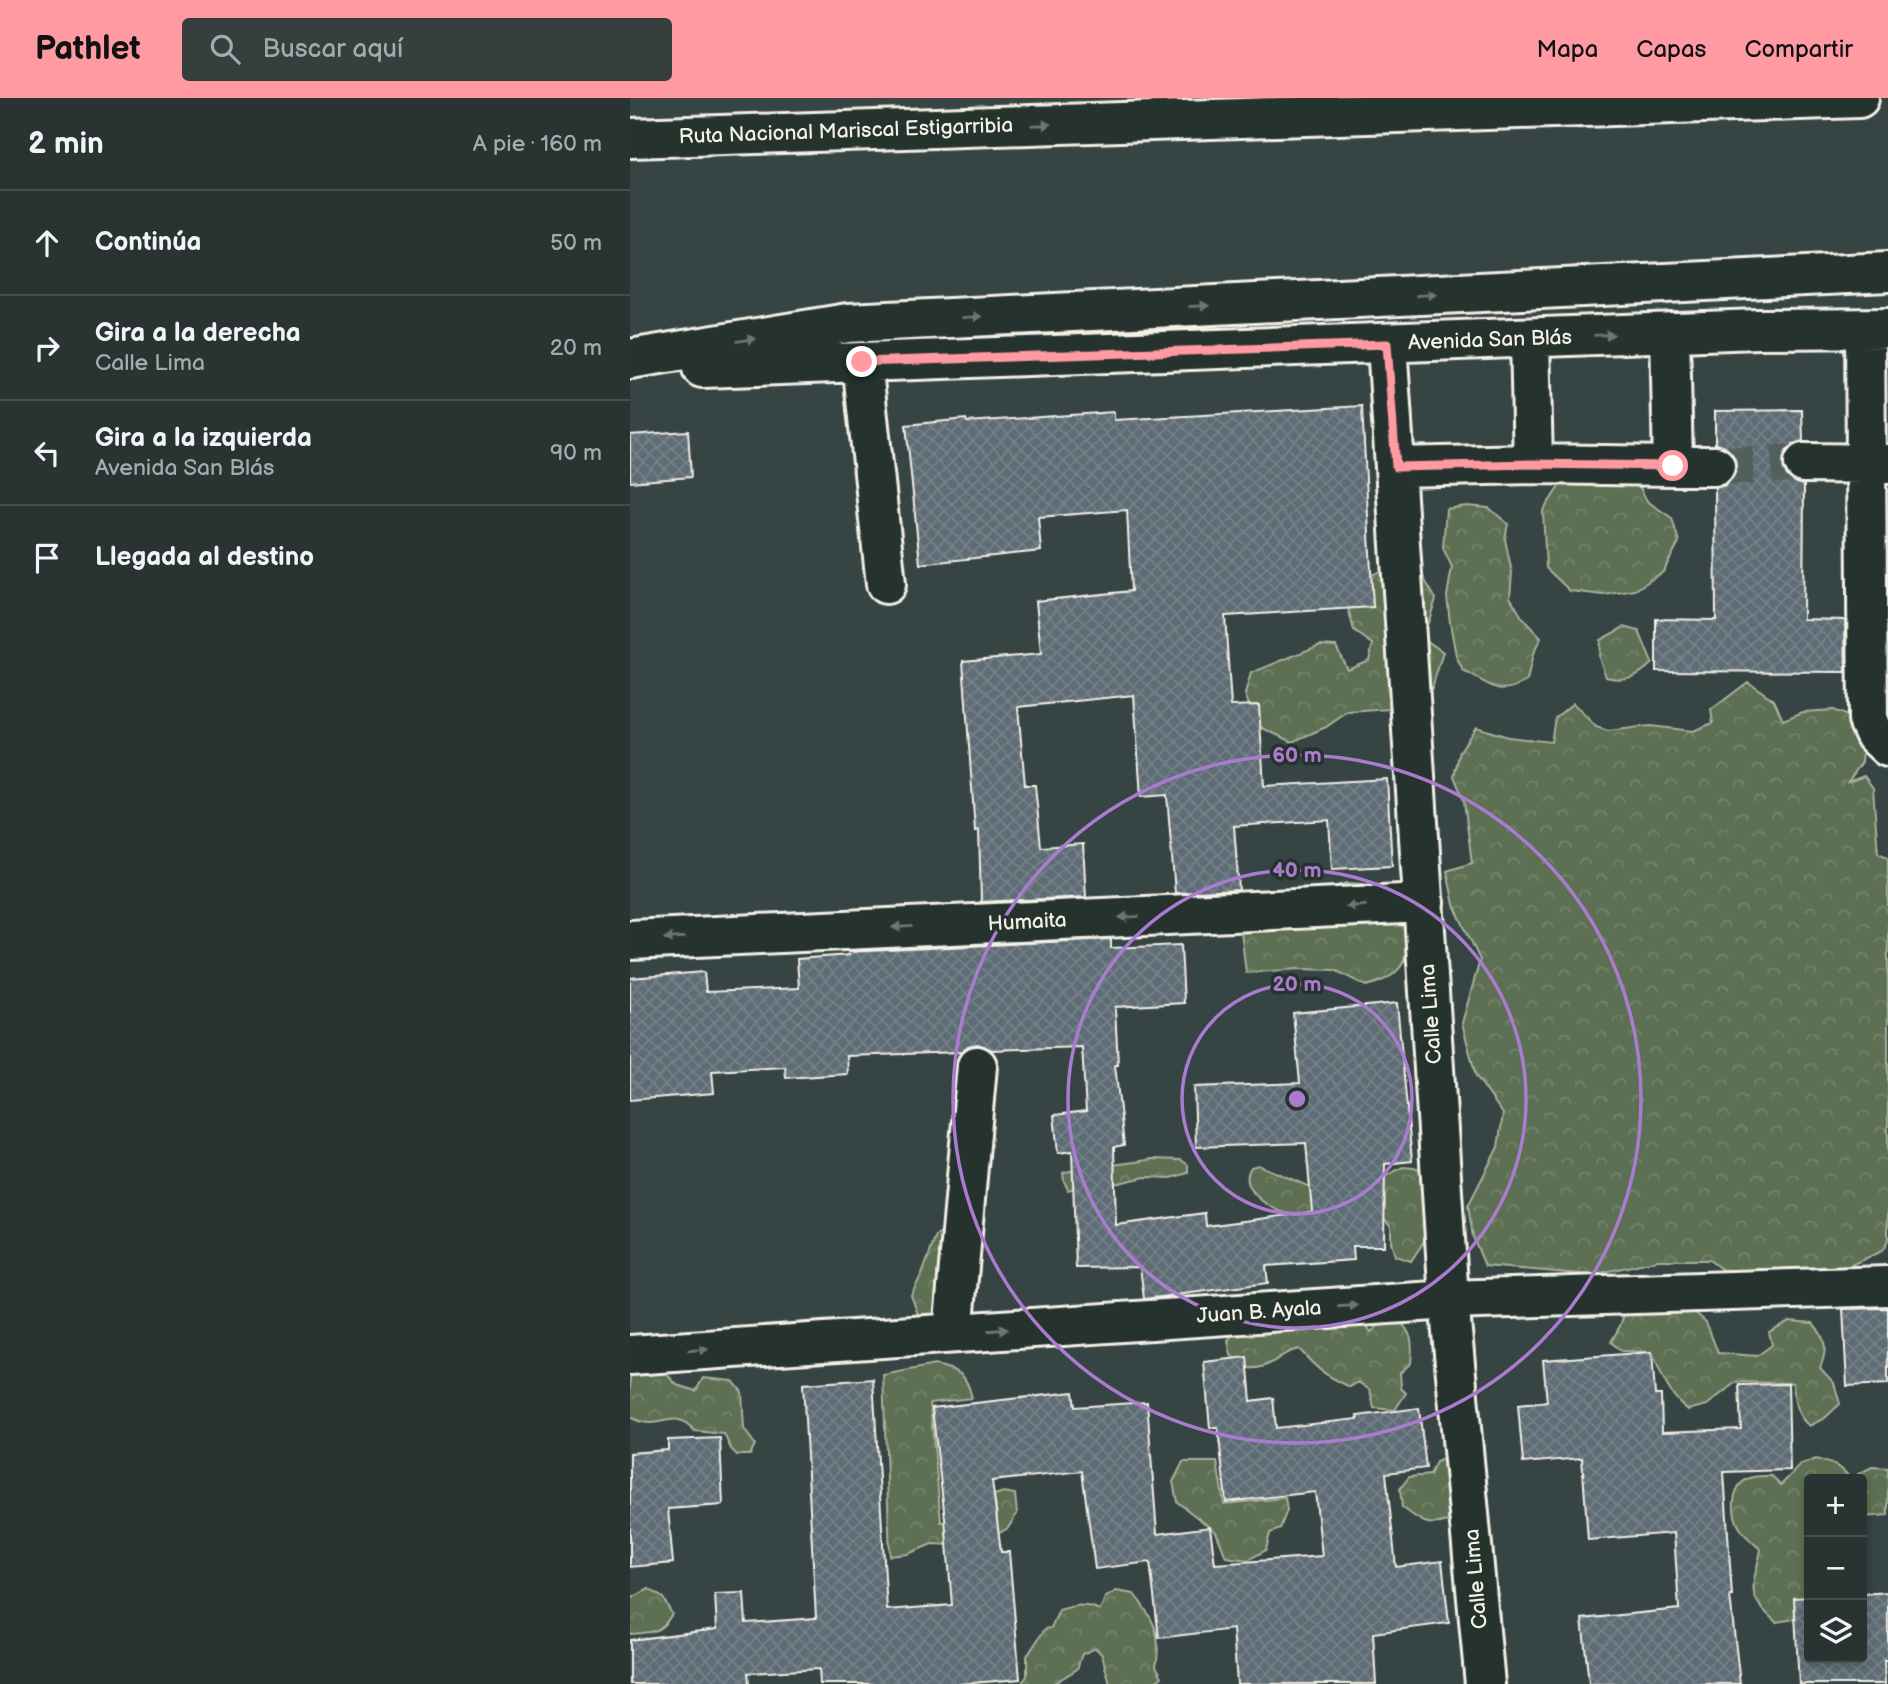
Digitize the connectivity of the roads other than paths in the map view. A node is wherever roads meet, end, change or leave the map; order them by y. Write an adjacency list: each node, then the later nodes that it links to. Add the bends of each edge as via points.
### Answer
1 (1859, 98): 2 (main road, Ruta Nacional Mariscal Estigarribia, one-way to 1)
2 (630, 138)
3 (1888, 272): 8 (main road, one-way to 3, via 848,323)
4 (1877, 329): 5 (main road, Avenida San Blás); 13 (main road)
5 (1670, 332): 6 (main road, Avenida San Blás, one-way to 5); 14 (main road)
6 (1530, 338): 7 (main road, Avenida San Blás); 12 (main road)
7 (1387, 344): 9 (main road, Avenida San Blás); 16 (main road, Calle Lima)
8 (630, 359)
9 (862, 362): 10 (main road, Avenida San Blás); 17 (main road)
10 (630, 370)
11 (1804, 463): 13 (main road)
12 (1533, 464): 14 (main road); 16 (main road)
13 (1878, 464): 18 (main road, via 1868,720)
14 (1673, 466): 15 (main road)
15 (1715, 466)
16 (1396, 467): 19 (main road, Calle Lima)
17 (886, 584)
18 (1888, 747)
19 (1424, 903): 20 (main road, Humaita, one-way to 20); 23 (main road, Calle Lima)
20 (630, 940)
21 (977, 1066): 24 (main road)
22 (1888, 1286): 23 (main road, Juan B. Ayala)
23 (1449, 1300): 24 (main road, Juan B. Ayala, one-way to 23); 26 (main road, Calle Lima)
24 (953, 1333): 25 (main road, Juan B. Ayala, one-way to 24)
25 (630, 1354)
26 (1485, 1684)

